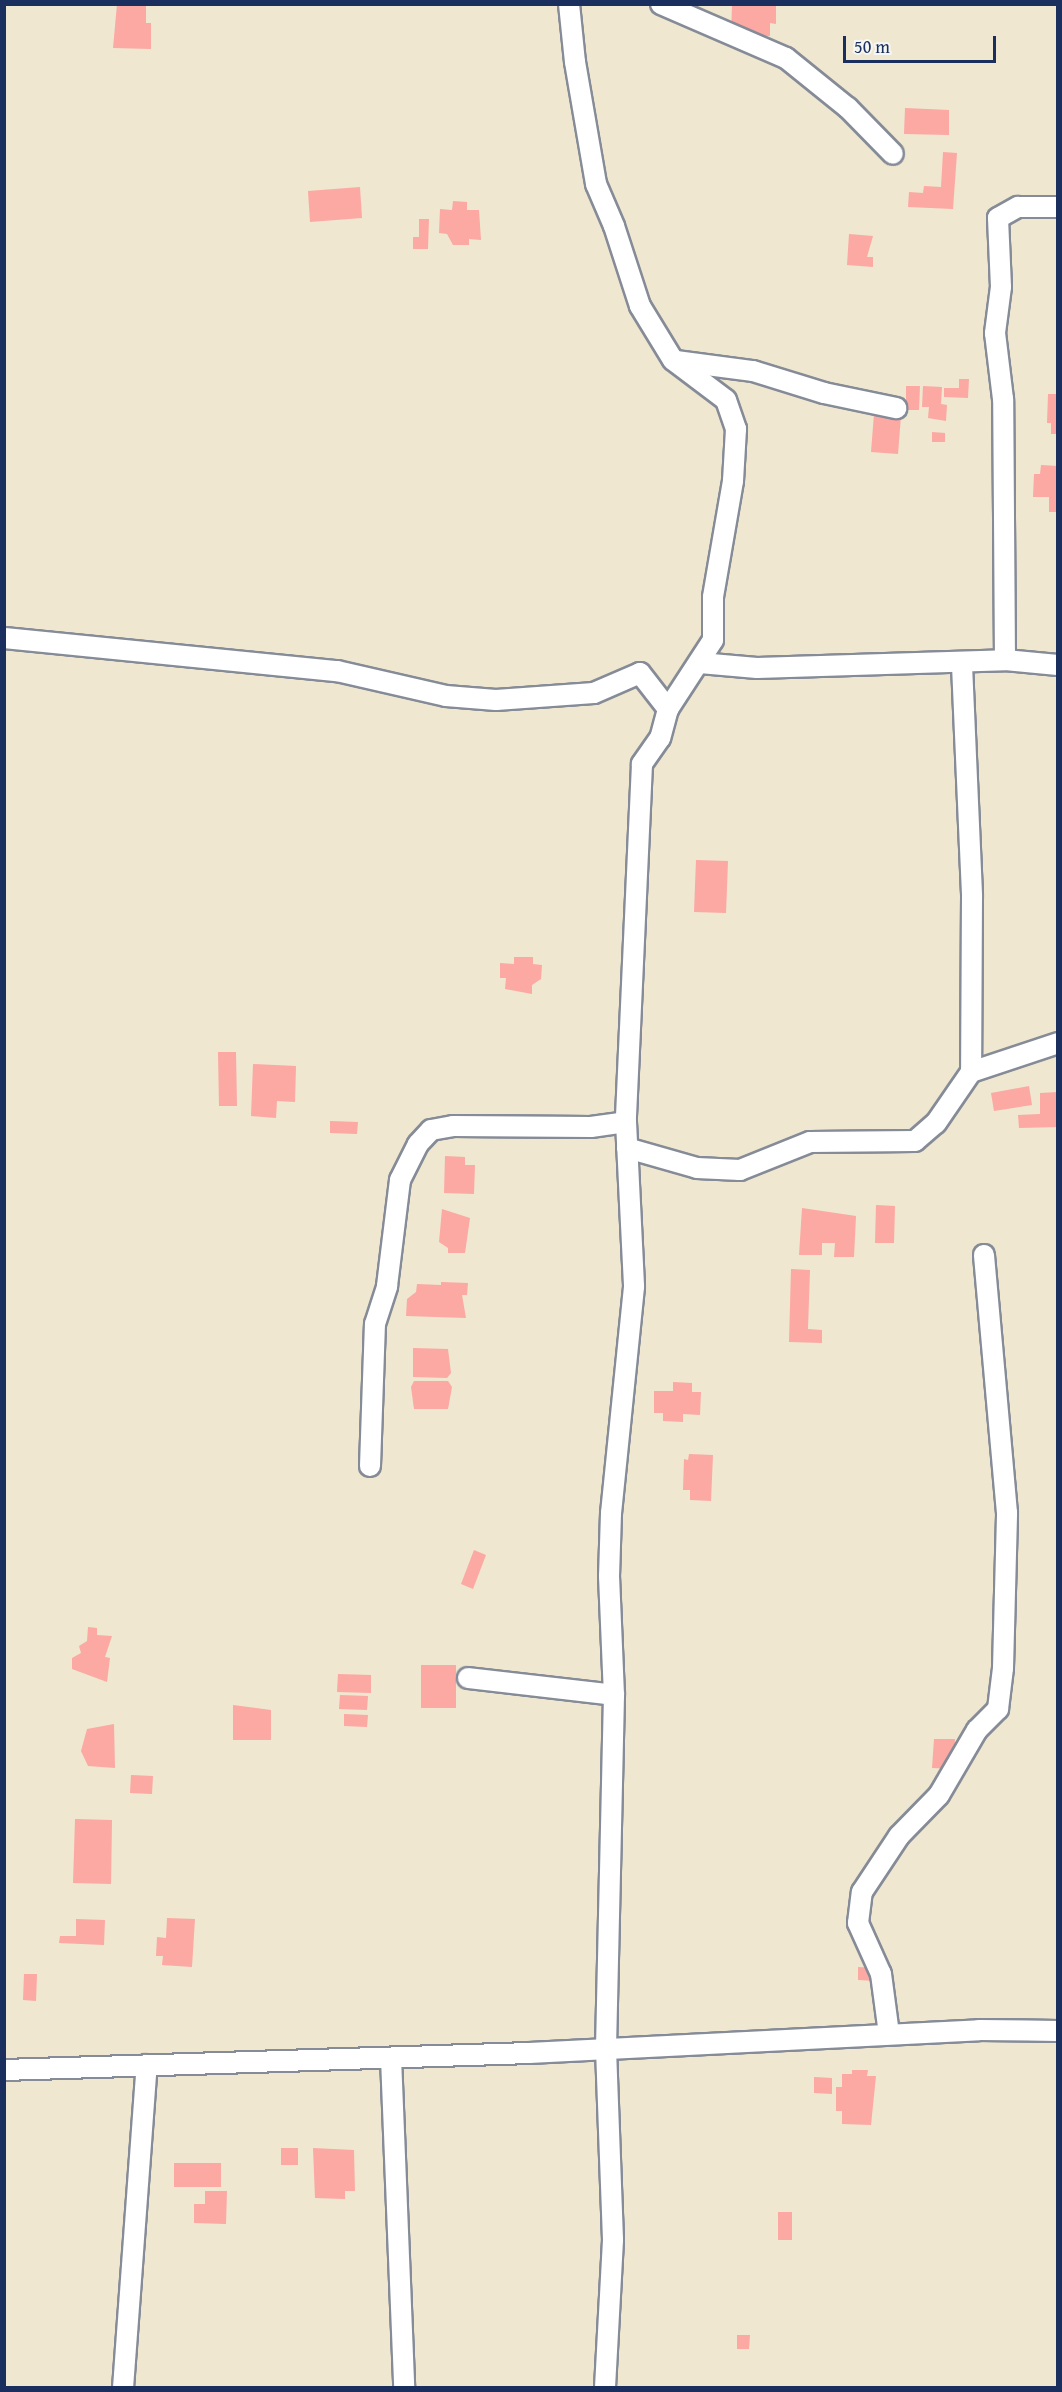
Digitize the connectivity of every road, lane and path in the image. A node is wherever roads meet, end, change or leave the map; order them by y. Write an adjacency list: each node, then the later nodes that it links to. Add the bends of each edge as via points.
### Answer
1 (569, 4): 5 (street, via 574,62 597,184 640,306)
2 (661, 4): 3 (street, via 786,58 848,108)
3 (893, 154)
4 (1058, 207): 8 (street, via 1018,207 998,218 1001,287 995,333 1003,399)
5 (673, 360): 6 (street, via 753,371 824,393); 9 (street, via 726,400 736,429 733,481 713,597 712,640)
6 (896, 408)
7 (4, 638): 12 (street, via 337,671 446,696 496,700 594,693 640,674)
8 (1005, 660): 10 (street); 11 (street)
9 (700, 663): 10 (street, via 757,668); 12 (street)
10 (962, 665): 14 (street, via 972,897)
11 (1058, 665)
12 (668, 709): 15 (street, via 660,738 642,764)
13 (1058, 1043): 14 (street)
14 (971, 1072): 16 (street, via 936,1123 915,1141 810,1142 740,1170 697,1168)
15 (626, 1122): 16 (street); 18 (street, via 591,1126 453,1126 431,1130 418,1144 400,1180 387,1286 375,1324)
16 (627, 1148): 20 (street, via 634,1287 611,1513)
17 (984, 1255): 22 (street, via 1007,1513 1003,1668 998,1709 977,1730 939,1795 899,1836 862,1892 858,1923 881,1974)
18 (370, 1466)
19 (468, 1678): 20 (street)
20 (614, 1695): 23 (street)
21 (1058, 2031): 22 (street)
22 (889, 2034): 23 (street)
23 (606, 2049): 24 (street); 29 (street, via 613,2240)
24 (391, 2058): 25 (street); 28 (street)
25 (147, 2065): 26 (street); 27 (street)
26 (4, 2070)
27 (123, 2388)
28 (404, 2388)
29 (605, 2388)

